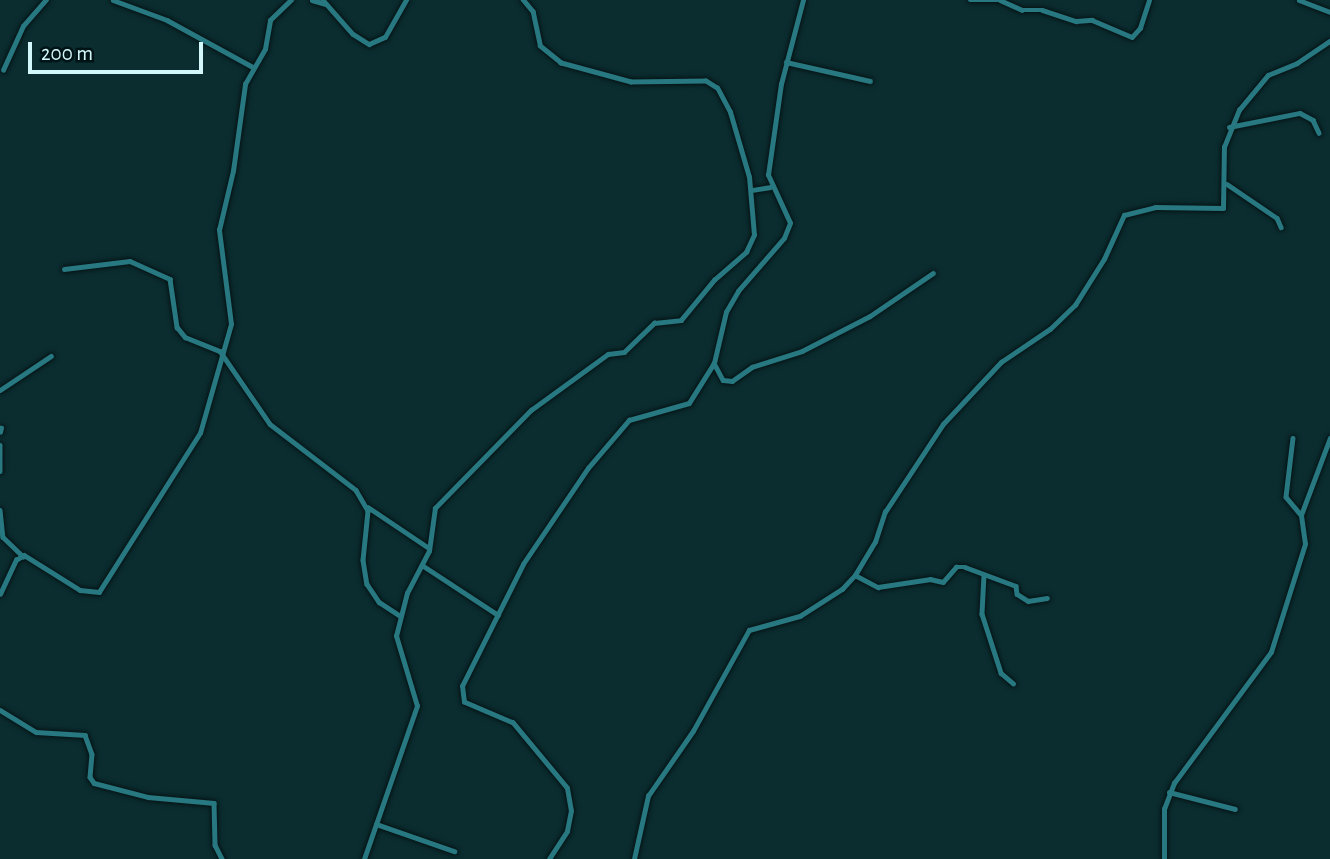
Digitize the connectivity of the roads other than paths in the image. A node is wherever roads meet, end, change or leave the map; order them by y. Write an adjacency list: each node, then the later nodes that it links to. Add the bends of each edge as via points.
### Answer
1 (46, 0): 18 (street, via 23,26)
2 (113, 0): 17 (street, via 167,20)
3 (291, 0): 13 (street)
4 (298, 0): 13 (street)
5 (312, 0): 12 (street)
6 (406, 0): 12 (street, via 378,44 353,34)
7 (523, 0): 24 (street, via 533,12 540,47 561,63 631,82 713,84 730,112)
8 (803, 0): 16 (street)
9 (970, 0): 10 (street, via 1000,0 1021,10 1092,20 1132,37 1140,28)
10 (1149, 0)
11 (1298, 0): 14 (street)
12 (325, 2)
13 (284, 7): 17 (street, via 270,20 265,49)
14 (1330, 12)
15 (1330, 41): 20 (street, via 1268,75)
16 (786, 62): 19 (street); 23 (street)
17 (253, 67): 29 (street, via 245,84 233,171 219,229 231,316)
18 (3, 70)
19 (870, 81)
20 (1228, 127): 21 (street, via 1300,113 1313,120); 22 (street)
21 (1319, 133)
22 (1226, 183): 25 (street, via 1277,218); 42 (street, via 1223,208 1217,211 1155,207 1124,215 1075,305 1050,329 1001,362 943,424 885,512 875,542)
23 (770, 187): 24 (street); 30 (street, via 790,223 784,238 737,291 726,312)
24 (752, 190): 39 (street, via 755,218 746,252 714,280 681,320 654,323 624,352 608,354 504,433 442,496 431,519)
25 (1282, 227)
26 (64, 269): 29 (street, via 130,261 158,271 174,286 177,327 185,337)
27 (933, 273): 30 (street, via 870,316 802,351 752,367 732,381 723,380)
28 (51, 356): 31 (street)
29 (224, 356): 36 (street, via 270,424 346,480); 40 (street, via 193,446 99,592 80,590)
30 (714, 363): 47 (street, via 682,408 638,415 619,428 523,564)
31 (0, 390)
32 (1330, 438): 38 (street)
33 (1293, 439): 38 (street, via 1286,497)
34 (0, 446): 35 (street)
35 (0, 471)
36 (367, 506): 39 (street); 46 (street, via 363,566 367,584 379,601)
37 (0, 510): 40 (street, via 3,537)
38 (1301, 515): 50 (street, via 1305,544 1271,652)
39 (429, 548): 41 (street)
40 (23, 556): 44 (street, via 16,560)
41 (422, 565): 46 (street); 47 (street)
42 (855, 575): 43 (street, via 878,587 930,579 947,582 956,566); 57 (street, via 800,616 749,630 706,709 648,796)
43 (984, 575): 45 (street, via 1016,586 1017,594 1028,601); 48 (street, via 982,614 1001,673)
44 (0, 594)
45 (1047, 598)
46 (399, 615): 52 (street, via 398,649 417,706)
47 (498, 615): 56 (street, via 461,693 474,709 513,723 567,788 571,811 567,831)
48 (1013, 683)
49 (0, 710): 54 (street, via 36,732 85,735 94,783 148,797 214,803 215,845)
50 (1169, 792): 51 (street); 58 (street, via 1163,819)
51 (1236, 809)
52 (376, 824): 53 (street); 55 (street)
53 (454, 850)
54 (222, 859)
55 (364, 859)
56 (549, 859)
57 (634, 859)
58 (1164, 859)

